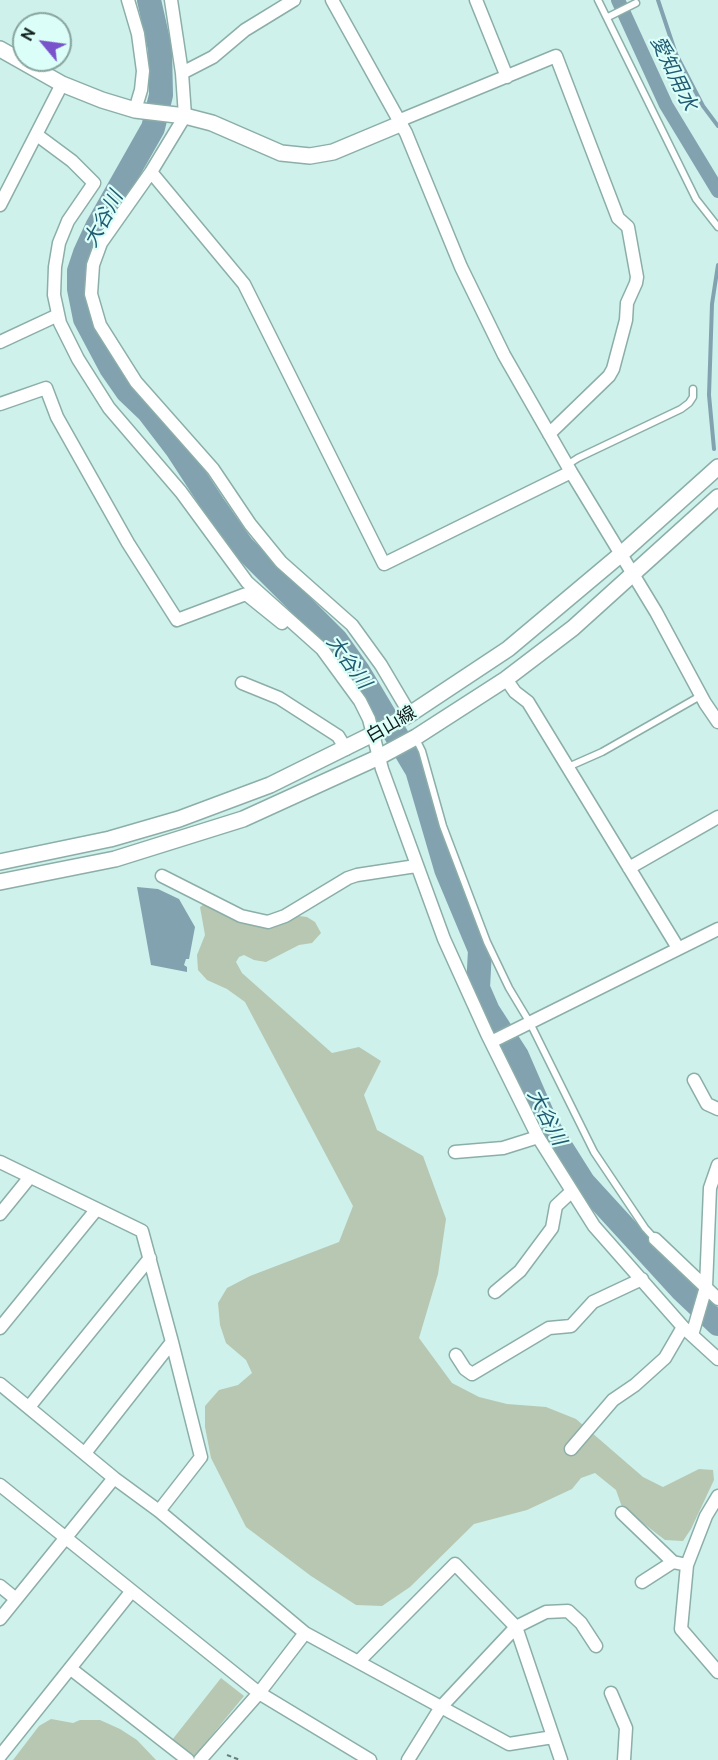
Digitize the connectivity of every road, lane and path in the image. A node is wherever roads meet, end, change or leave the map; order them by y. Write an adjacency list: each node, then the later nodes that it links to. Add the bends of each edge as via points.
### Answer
1 (128, 0): 13 (street, via 143,71)
2 (171, 0): 10 (street)
3 (294, 0): 10 (street, via 245,30 213,57)
4 (332, 0): 15 (street)
5 (476, 0): 11 (street)
6 (598, 0): 8 (lane)
7 (636, 3): 8 (lane)
8 (608, 18): 19 (lane, via 696,199)
9 (0, 49): 12 (street)
10 (182, 73): 14 (street)
11 (507, 77): 15 (street); 24 (street, via 556,56 618,218 628,226 637,277 627,303 613,369)
12 (62, 84): 13 (street); 16 (street)
13 (139, 110): 14 (street)
14 (185, 116): 15 (street, via 212,123 280,153 310,156 333,152); 17 (street)
15 (399, 122): 24 (street, via 481,310)
16 (37, 135): 18 (street); 20 (street, via 94,183 68,221 59,243 54,296)
17 (151, 172): 26 (street, via 244,284 384,564); 34 (street, via 112,225 93,266 91,294 100,325 136,382 213,469 281,562 352,625 381,665)
18 (0, 205)
19 (718, 227)
20 (58, 315): 21 (street); 30 (street, via 78,359 109,408 181,492 247,582)
21 (0, 342)
22 (693, 389): 26 (lane, via 693,398 681,409 578,458)
23 (0, 404): 30 (street, via 46,388 57,417 177,620 246,594 283,623)
24 (549, 434): 26 (street)
25 (718, 467): 28 (street, 白山線)
26 (569, 469): 28 (street)
27 (718, 497): 29 (street, 白山線)
28 (620, 555): 29 (street); 34 (street, 白山線, via 508,649)
29 (633, 574): 31 (street, 白山線, via 573,628); 33 (street)
30 (300, 629): 36 (street, via 322,649 360,701)
31 (506, 679): 37 (street, 白山線); 40 (street, via 514,692 528,702)
32 (242, 683): 38 (street, via 279,698 338,736)
33 (702, 695): 35 (street); 40 (lane)
34 (407, 716): 36 (street, 白山線)
35 (718, 722)
36 (375, 733): 38 (street, 白山線); 39 (street)
37 (414, 738): 39 (street, 白山線); 49 (lane, via 422,751 442,826 487,942)
38 (346, 749): 42 (street, 白山線, via 270,785 179,819 110,839)
39 (382, 755): 43 (street); 46 (street, 白山線, via 243,819 115,859)
40 (568, 767): 44 (street)
41 (718, 817): 44 (street)
42 (0, 862)
43 (416, 866): 45 (street, via 357,875 268,922 241,916); 50 (street, via 444,939)
44 (629, 868): 48 (street)
45 (162, 876)
46 (0, 882)
47 (718, 929): 48 (street)
48 (678, 948): 49 (street)
49 (527, 1025): 50 (street); 62 (lane, via 594,1152)
50 (494, 1041): 53 (street)
51 (694, 1080): 52 (street, via 707,1104)
52 (718, 1109)
53 (538, 1137): 54 (street, via 503,1148); 58 (street)
54 (454, 1152)
55 (0, 1162): 57 (street)
56 (718, 1165): 59 (street, via 710,1188)
57 (30, 1177): 60 (street); 61 (street)
58 (571, 1192): 64 (street, via 594,1226); 66 (street, via 556,1206 552,1228 520,1271)
59 (713, 1204): 65 (street)
60 (96, 1210): 63 (street, via 142,1231); 68 (street)
61 (0, 1214)
62 (655, 1239): 65 (street)
63 (150, 1258): 70 (street); 74 (street)
64 (642, 1279): 69 (street); 71 (street, via 593,1302 571,1326 549,1328 472,1374)
65 (705, 1289): 67 (street); 69 (street)
66 (495, 1292)
67 (718, 1299)
68 (0, 1328)
69 (690, 1330): 72 (street); 75 (street, via 665,1358 613,1400)
70 (172, 1342): 76 (street); 80 (street, via 201,1457)
71 (456, 1354)
72 (718, 1359)
73 (0, 1384): 74 (street)
74 (29, 1407): 76 (street)
75 (571, 1449)
76 (84, 1453): 77 (street)
77 (114, 1478): 80 (street); 82 (street)
78 (0, 1485): 82 (street)
79 (718, 1496): 84 (street)
80 (159, 1511): 91 (street)
81 (622, 1514): 83 (street)
82 (65, 1538): 87 (street); 88 (street)
83 (673, 1562): 84 (street); 85 (street)
84 (687, 1565): 95 (street, via 681,1629)
85 (642, 1582)
86 (0, 1586): 88 (street)
87 (131, 1592): 94 (street); 96 (street)
88 (16, 1599): 89 (street)
89 (0, 1619)
90 (516, 1627): 92 (street, via 546,1612 568,1611); 93 (street, via 455,1564); 98 (street); 99 (street)
91 (305, 1633): 93 (street); 96 (street)
92 (596, 1646)
93 (358, 1661): 98 (street)
94 (70, 1669): 101 (street); 102 (street)
95 (718, 1672)
96 (260, 1693): 103 (street); 105 (street)
97 (611, 1693): 108 (street, via 626,1728)
98 (441, 1707): 99 (street, via 509,1744); 106 (street)
99 (553, 1737): 107 (street)
100 (227, 1755): 104 (path)
101 (0, 1756)
102 (188, 1760)
103 (200, 1760)
104 (240, 1760)
105 (370, 1760)
106 (408, 1760)
107 (561, 1760)
108 (624, 1760)

